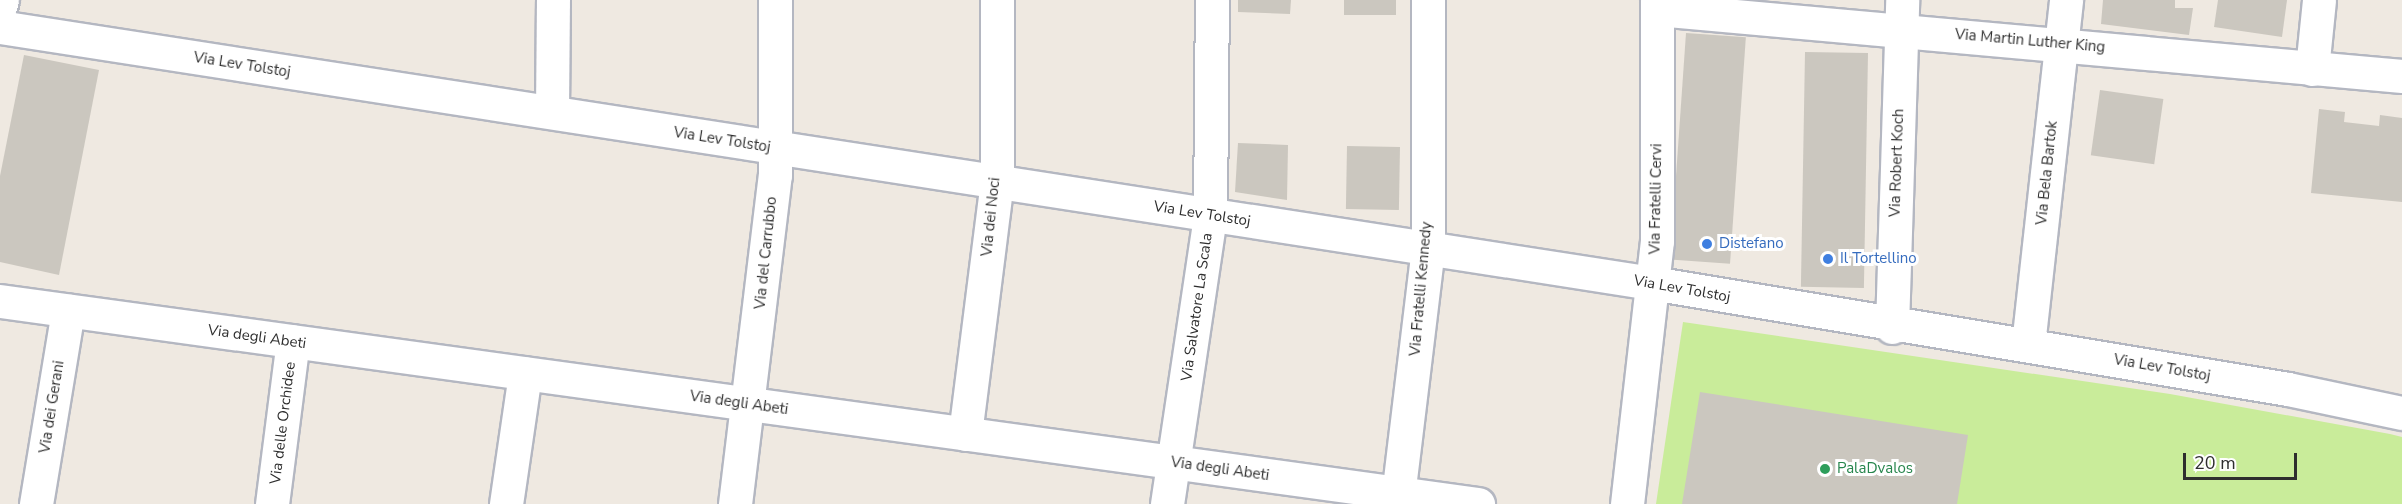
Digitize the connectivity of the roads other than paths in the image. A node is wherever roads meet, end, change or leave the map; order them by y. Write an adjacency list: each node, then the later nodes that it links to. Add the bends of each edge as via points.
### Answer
1 (2, 0): 10 (street)
2 (553, 0): 16 (street)
3 (775, 0): 17 (street, Via del Carrubbo)
4 (997, 0): 18 (street, Via dei Noci)
5 (1212, 0): 19 (street, Via Salvatore La Scala)
6 (1428, 0): 20 (street, Via Fratelli Kennedy)
7 (2066, 0): 13 (street, Via Bela Bartok)
8 (2319, 0): 14 (street)
9 (1657, 4): 11 (street, Via Martin Luther King); 21 (street, Via Fratelli Cervi, via 1657,241)
10 (0, 6)
11 (1901, 15): 13 (street, Via Martin Luther King); 24 (street, Via Robert Koch)
12 (0, 27): 16 (street, Via Lev Tolstoj)
13 (2062, 43): 14 (street, Via Martin Luther King); 26 (street, Via Bela Bartok)
14 (2312, 69): 15 (street, Via Martin Luther King)
15 (2402, 76)
16 (552, 112): 17 (street, Via Lev Tolstoj)
17 (773, 148): 18 (street, Via Lev Tolstoj); 28 (street, Via del Carrubbo)
18 (997, 181): 19 (street, Via Lev Tolstoj); 30 (street, Via dei Noci)
19 (1210, 216): 20 (street, Via Lev Tolstoj); 31 (street, Via Salvatore La Scala)
20 (1428, 248): 21 (street, Via Lev Tolstoj); 32 (street, Via Fratelli Kennedy)
21 (1652, 283): 24 (street, Via Lev Tolstoj); 39 (street, Via Fratelli Cervi)
22 (0, 302): 23 (street, Via degli Abeti)
23 (68, 311): 25 (street, Via degli Abeti); 33 (street, Via dei Gerani)
24 (1892, 327): 26 (street, Via Lev Tolstoj)
25 (293, 341): 27 (street, Via degli Abeti); 34 (street, Via delle Orchidee)
26 (2028, 345): 29 (street, Via Lev Tolstoj)
27 (525, 373): 28 (street, Via degli Abeti); 35 (street)
28 (749, 404): 30 (street, Via degli Abeti); 36 (street, Via del Carrubbo)
29 (2402, 413)
30 (965, 434): 31 (street, Via degli Abeti)
31 (1173, 462): 32 (street, Via degli Abeti); 37 (street, Via Salvatore La Scala)
32 (1397, 499): 38 (street, Via degli Abeti)
33 (36, 504)
34 (272, 504)
35 (506, 504)
36 (735, 504)
37 (1167, 504)
38 (1478, 504)
39 (1627, 504)

